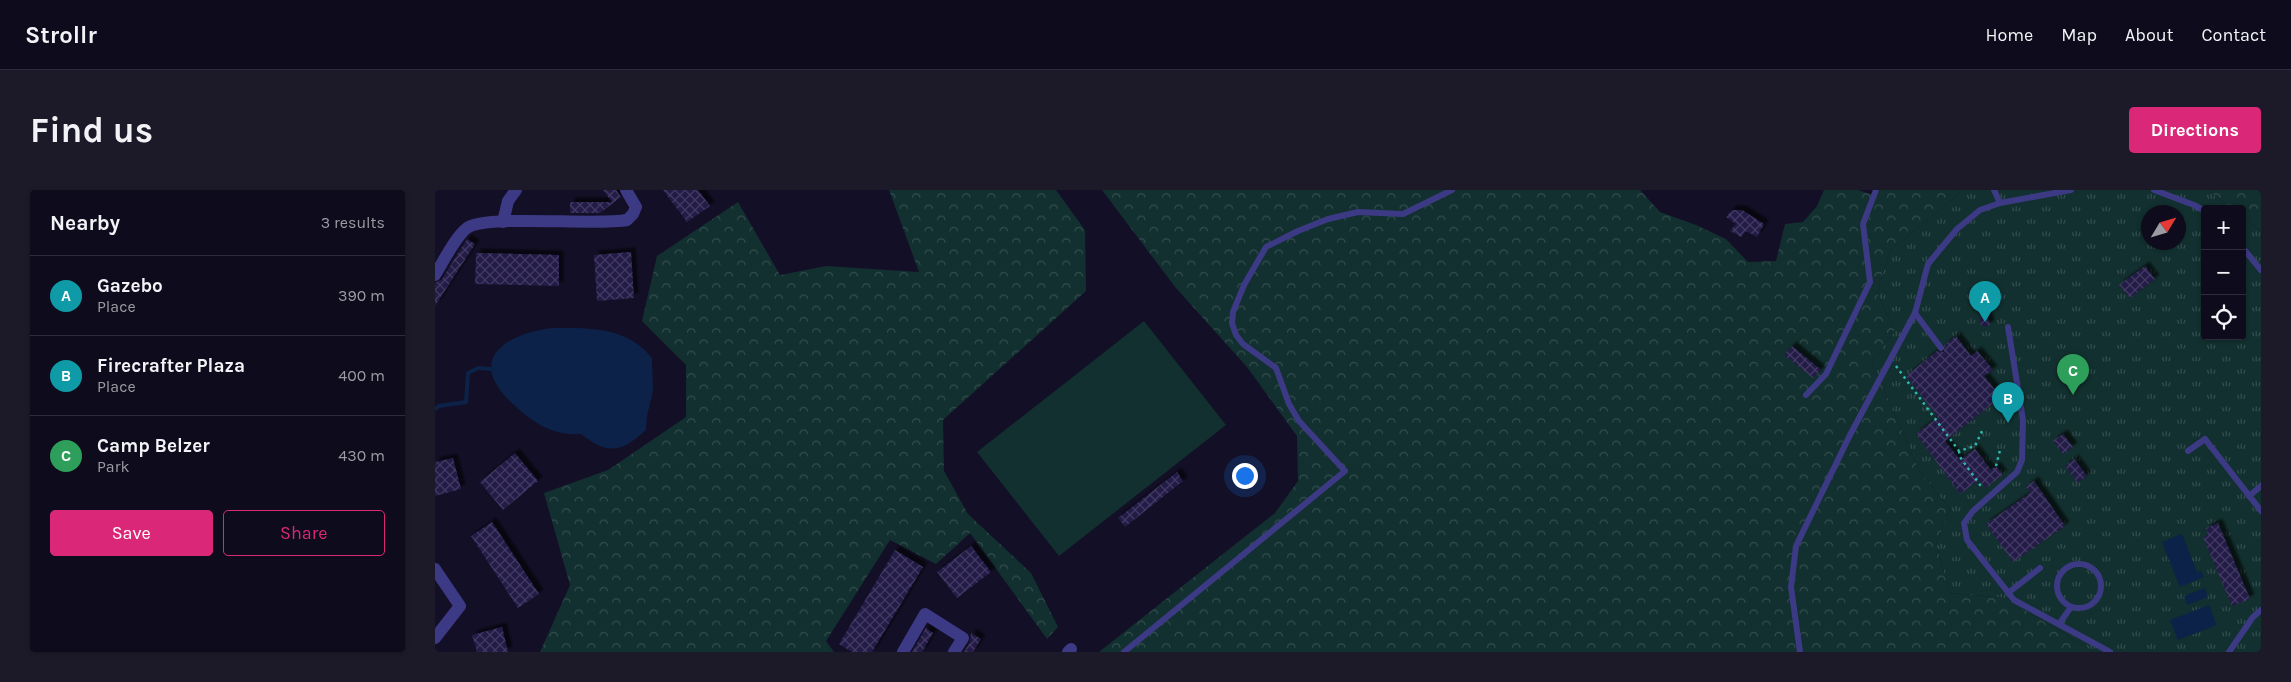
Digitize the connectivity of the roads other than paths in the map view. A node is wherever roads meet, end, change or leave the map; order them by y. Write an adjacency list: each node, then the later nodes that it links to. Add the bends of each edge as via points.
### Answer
1 (516, 190): 10 (street, via 508,201)
2 (626, 190): 10 (street, via 636,207 627,220)
3 (1452, 190): 31 (lane, via 1403,214 1345,214 1266,247 1244,286 1233,312 1232,324 1243,344 1276,368 1299,421 1345,471)
4 (1876, 190): 17 (lane, via 1863,224 1870,282 1826,374)
5 (1994, 190): 8 (lane)
6 (2071, 190): 8 (lane)
7 (2154, 190): 9 (lane)
8 (2000, 204): 14 (lane, via 1980,210 1941,247 1928,264)
9 (2201, 209)
10 (503, 222): 13 (street, via 466,228)
11 (2244, 250): 12 (lane)
12 (2261, 270)
13 (435, 275)
14 (1915, 313): 16 (lane); 32 (lane, via 1795,546 1791,586)
15 (2008, 327): 24 (lane, via 2023,420 2022,460 2017,472 1964,523 1967,540)
16 (1941, 348)
17 (1806, 395)
18 (2189, 451): 20 (lane, via 2205,440)
19 (2261, 486): 20 (lane)
20 (2249, 496): 21 (lane)
21 (2261, 511)
22 (2040, 568): 24 (lane)
23 (435, 569): 28 (street, via 460,606)
24 (2009, 593): 27 (lane, via 2014,600)
25 (2071, 606): 25 (lane, via 2086,608 2101,592 2099,578 2089,567 2069,567 2060,577 2058,591 2065,603); 27 (lane)
26 (2261, 610): 34 (lane, via 2253,616)
27 (2059, 624): 33 (lane)
28 (435, 638)
29 (903, 652): 30 (street, via 925,614 963,638)
30 (954, 652)
31 (1124, 652)
32 (1800, 652)
33 (2110, 652)
34 (2229, 652)

